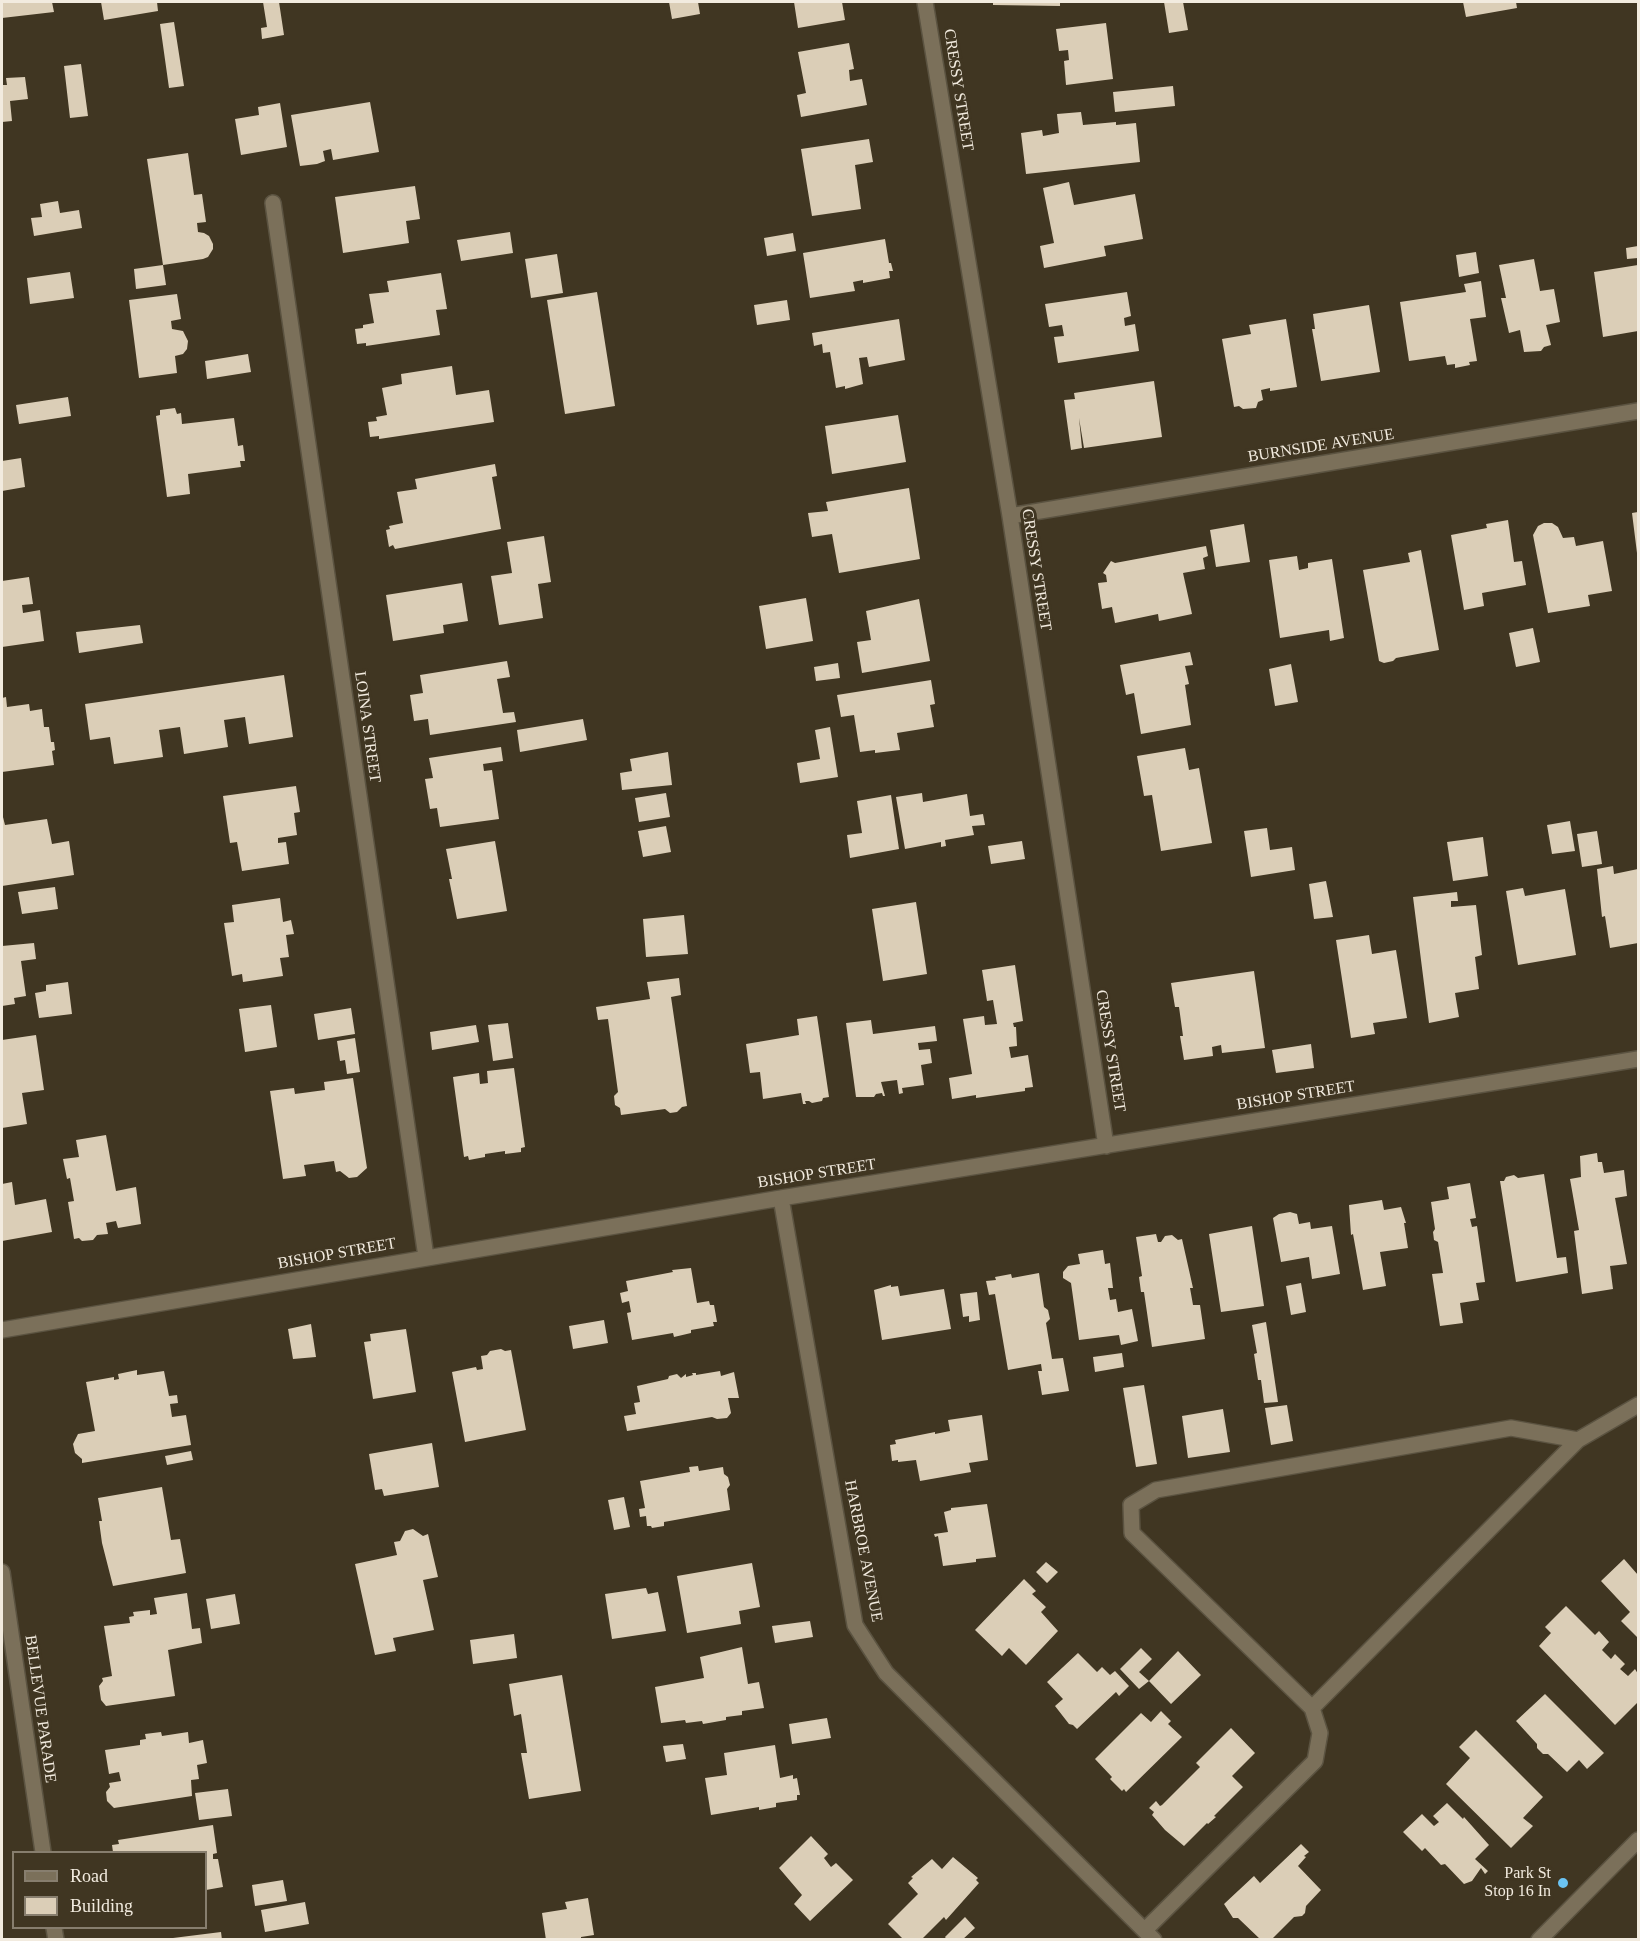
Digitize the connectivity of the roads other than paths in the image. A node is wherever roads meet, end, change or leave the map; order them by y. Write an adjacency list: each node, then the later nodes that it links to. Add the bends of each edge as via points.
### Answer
1 (925, 2): 4 (street, CRESSY STREET)
2 (273, 203): 8 (street, LOINA STREET)
3 (1638, 411): 4 (street, BURNSIDE AVENUE)
4 (1010, 516): 6 (street, CRESSY STREET)
5 (1638, 1059): 6 (street, BISHOP STREET)
6 (1106, 1146): 7 (street, BISHOP STREET)
7 (781, 1198): 8 (street, BISHOP STREET); 16 (street, HARBROE AVENUE, via 855,1625 886,1673)
8 (426, 1257): 9 (street, BISHOP STREET)
9 (2, 1330)
10 (1638, 1405): 11 (street)
11 (1578, 1440): 13 (street); 13 (street, via 1511,1428 1156,1490 1131,1505 1132,1533)
12 (2, 1572): 15 (street, BELLEVUE PARADE)
13 (1312, 1708): 16 (street, via 1320,1733 1315,1761)
14 (1638, 1840): 17 (street)
15 (43, 1851)
16 (1150, 1935)
17 (1539, 1940)

